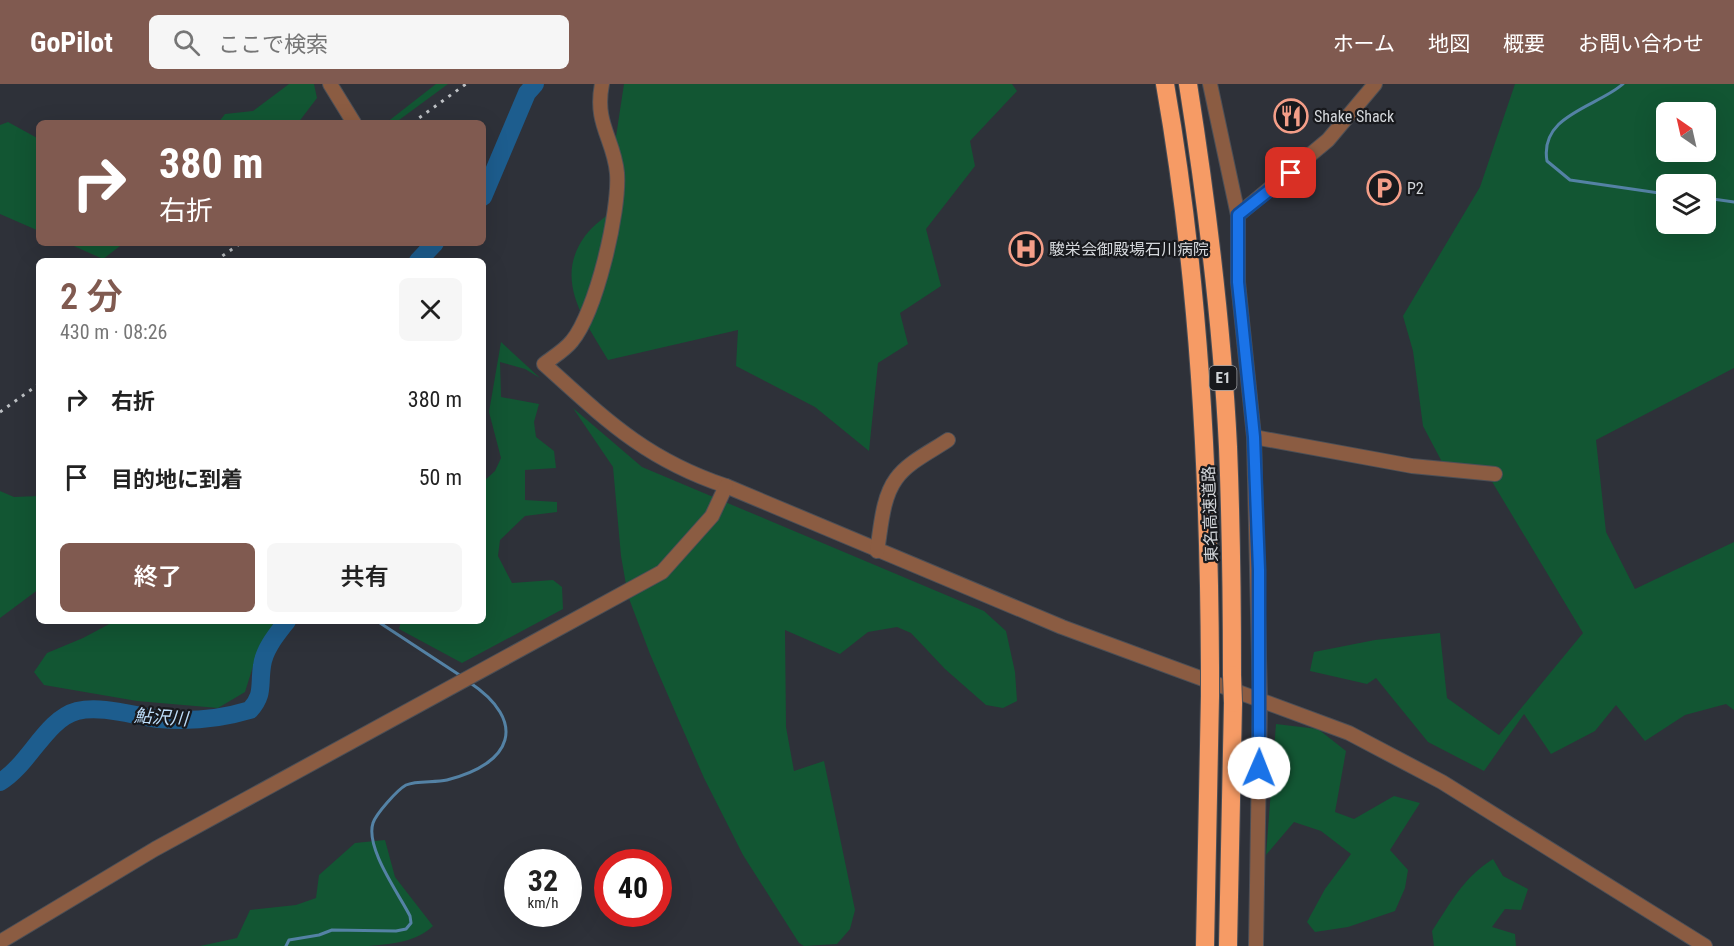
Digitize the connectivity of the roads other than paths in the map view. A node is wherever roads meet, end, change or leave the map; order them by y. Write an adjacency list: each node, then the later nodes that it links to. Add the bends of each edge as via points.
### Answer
1 (330, 84): 7 (street)
2 (1165, 84): 16 (highway, 東名高速道路 / E1, bridge, via 1185,217 1205,445 1210,667)
3 (1188, 84): 17 (highway, 東名高速道路 / E1, bridge, via 1207,211 1228,446 1233,703)
4 (1210, 84): 8 (street)
5 (1376, 84): 8 (street, via 1328,140)
6 (602, 88): 12 (street, via 599,107 617,171 618,202 585,320 572,342 544,364 624,435 652,454 688,473)
7 (352, 120)
8 (1238, 215): 9 (street, via 1238,282)
9 (1254, 437): 11 (street, via 1412,466); 14 (street)
10 (948, 440): 13 (street, via 896,479 885,506)
11 (1495, 474)
12 (726, 486): 13 (street); 15 (street, via 712,516 662,572 155,849)
13 (877, 551): 14 (street, via 1062,627)
14 (1260, 700): 18 (street); 19 (street, via 1349,733 1442,782)
15 (0, 942)
16 (1206, 946)
17 (1228, 946)
18 (1256, 946)
19 (1705, 946)

